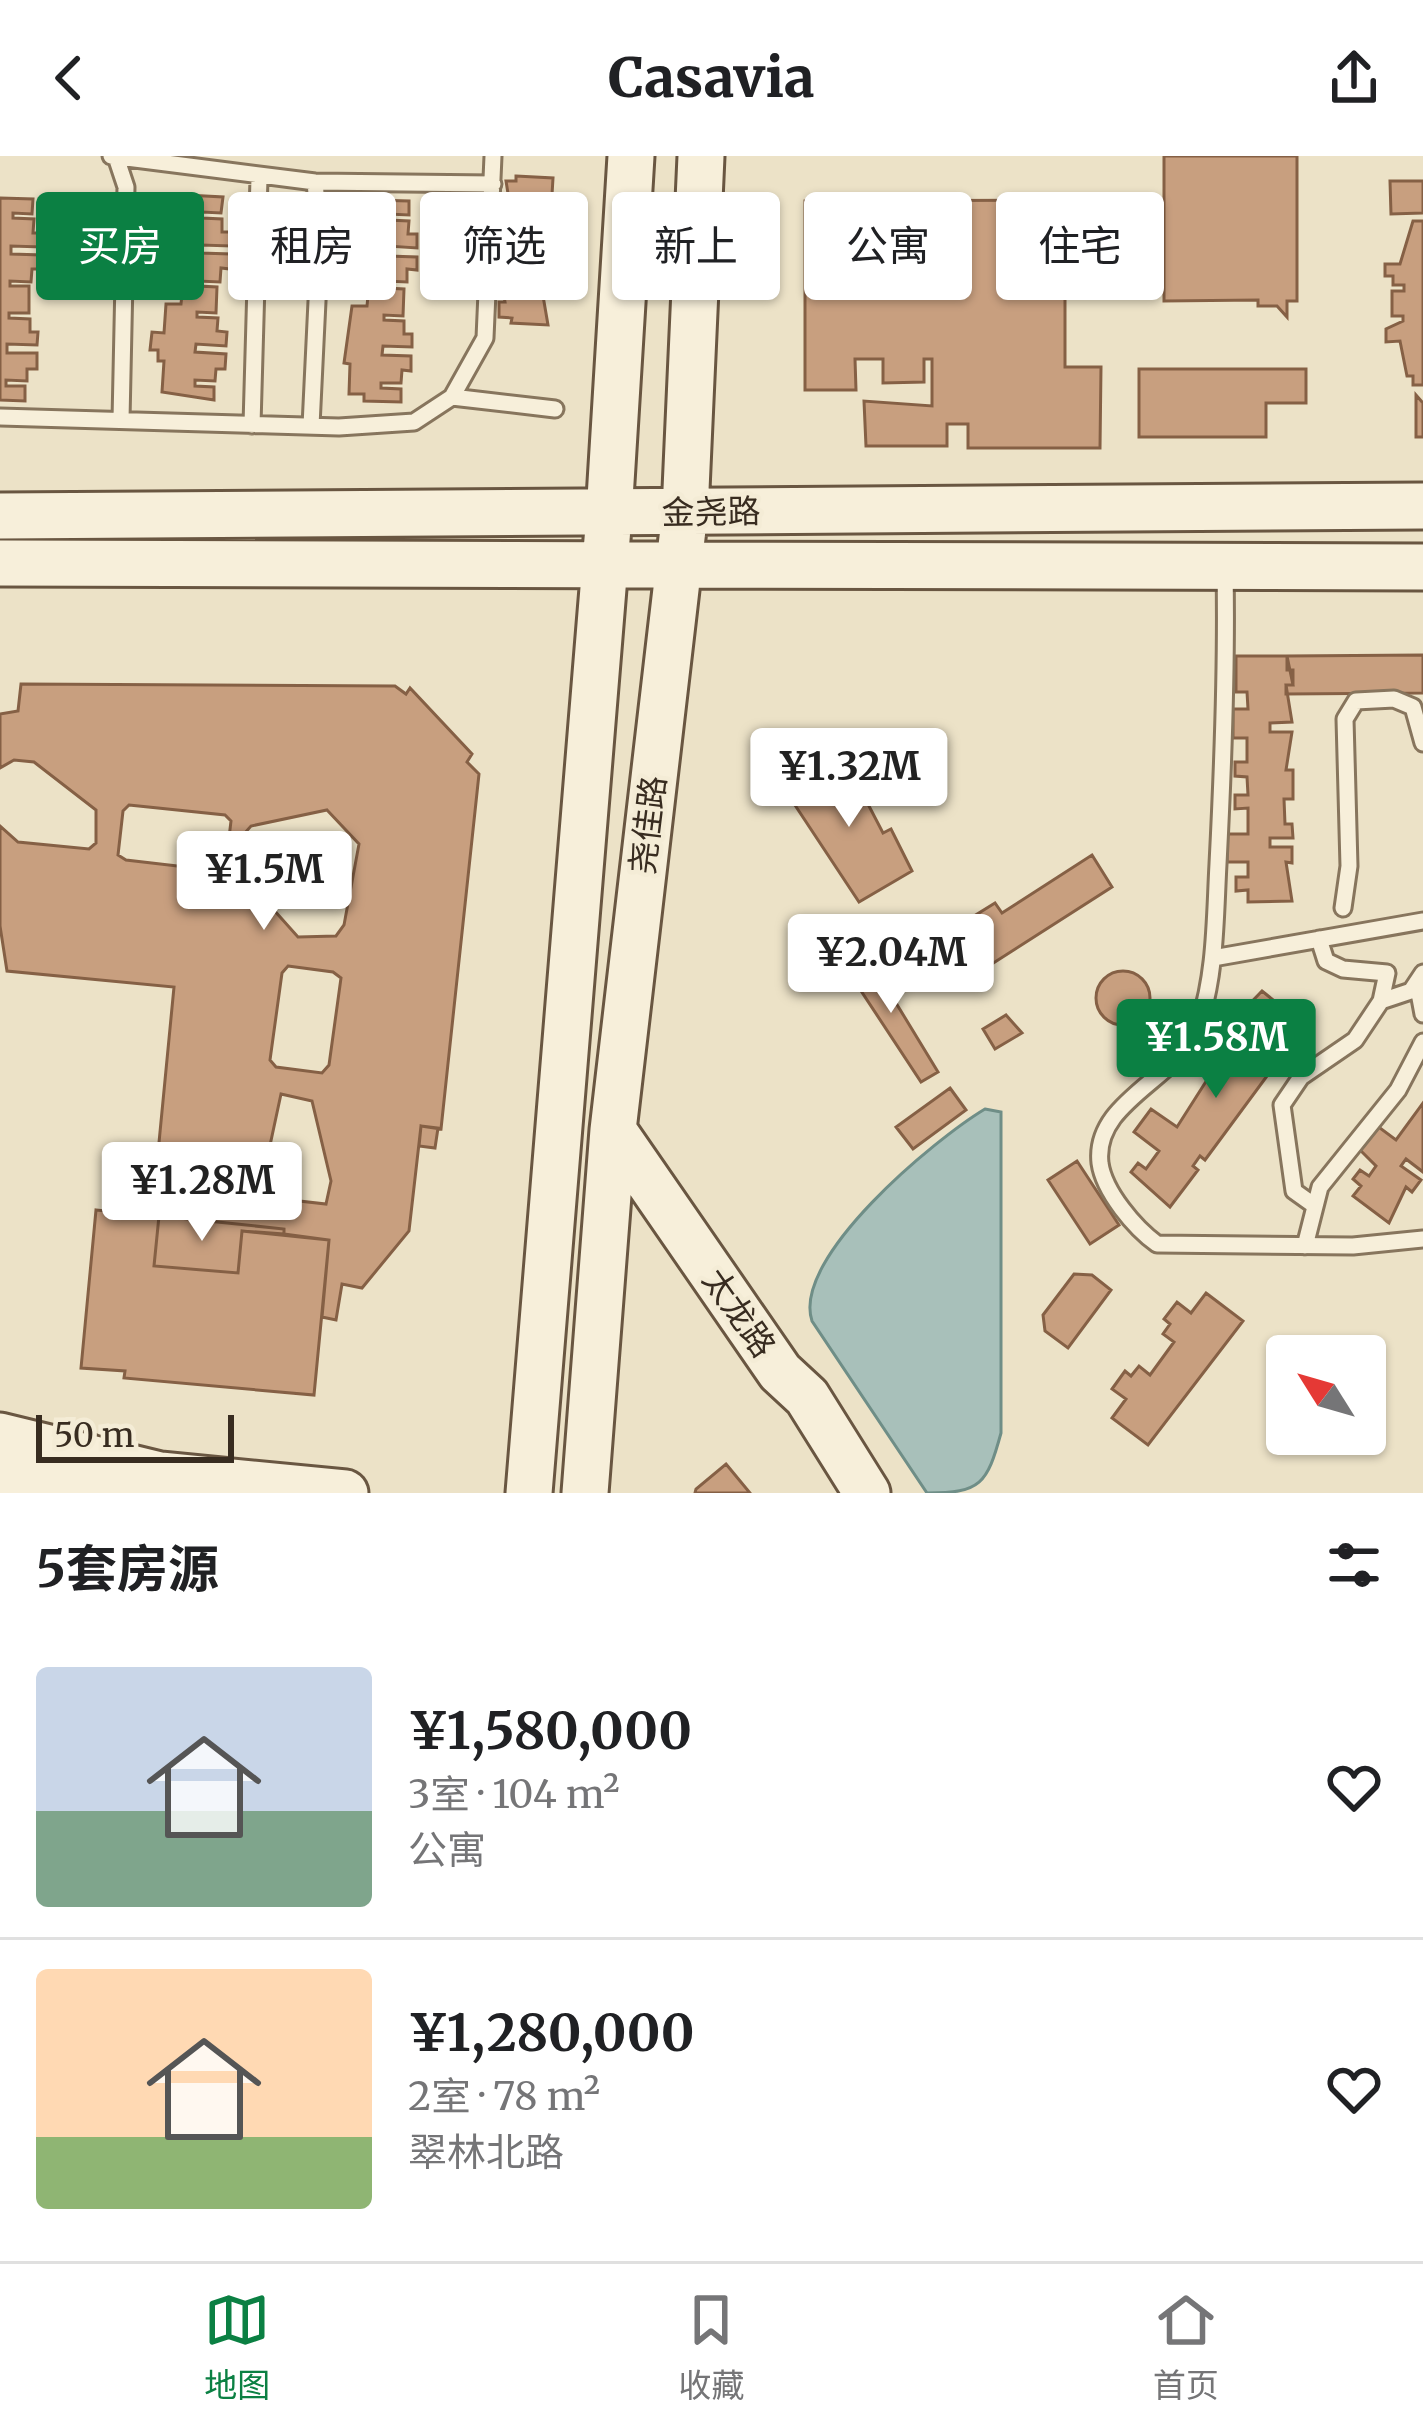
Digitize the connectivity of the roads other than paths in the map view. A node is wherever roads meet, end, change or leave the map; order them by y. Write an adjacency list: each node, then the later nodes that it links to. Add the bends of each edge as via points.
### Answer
1 (113, 156): 6 (lane); 13 (lane, via 126,188)
2 (236, 156): 6 (lane)
3 (493, 156): 9 (lane)
4 (631, 156): 18 (main road, 尧佳路)
5 (701, 156): 17 (main road, 尧佳路)
6 (236, 174): 7 (lane)
7 (259, 178): 8 (lane); 14 (lane)
8 (315, 182): 9 (lane); 15 (lane)
9 (493, 184): 10 (lane, via 485,338)
10 (452, 397): 11 (lane); 15 (lane, via 414,422)
11 (555, 409)
12 (0, 417): 13 (lane)
13 (121, 420): 14 (lane)
14 (252, 424): 15 (lane)
15 (311, 426)
16 (1423, 506): 17 (main road, 金尧路)
17 (685, 512): 18 (main road, 金尧路); 23 (main road, 尧佳路)
18 (609, 515): 19 (main road, 金尧路); 24 (main road, 尧佳路)
19 (0, 516)
20 (0, 563): 24 (main road, 金尧路)
21 (1226, 566): 22 (main road, 金尧路); 23 (main road, 金尧路); 29 (lane, via 1228,687)
22 (1423, 566)
23 (677, 567): 24 (main road, 金尧路); 34 (main road, 尧佳路)
24 (604, 568): 42 (main road, 尧佳路)
25 (1423, 742): 26 (lane, via 1412,706 1394,699 1356,701 1345,719)
26 (1343, 908)
27 (1423, 921): 28 (lane)
28 (1319, 939): 29 (lane); 31 (lane, via 1326,961 1342,969 1387,973)
29 (1213, 958): 37 (lane, via 1184,1054 1127,1102 1104,1133 1100,1165 1137,1229 1157,1244)
30 (1420, 978): 31 (lane, via 1411,991); 32 (lane)
31 (1381, 1001): 35 (lane, via 1355,1040 1301,1077 1282,1106 1294,1191)
32 (1423, 1014)
33 (1423, 1042): 35 (lane, via 1398,1090 1320,1187)
34 (613, 1130): 43 (main road, 尧佳路); 44 (main road, 太龙路)
35 (1315, 1206): 37 (lane)
36 (1423, 1239): 37 (lane)
37 (1305, 1246)
38 (0, 1436): 41 (main road, via 160,1474)
39 (0, 1474): 40 (main road)
40 (120, 1493)
41 (345, 1493)
42 (529, 1493)
43 (585, 1493)
44 (867, 1493)

